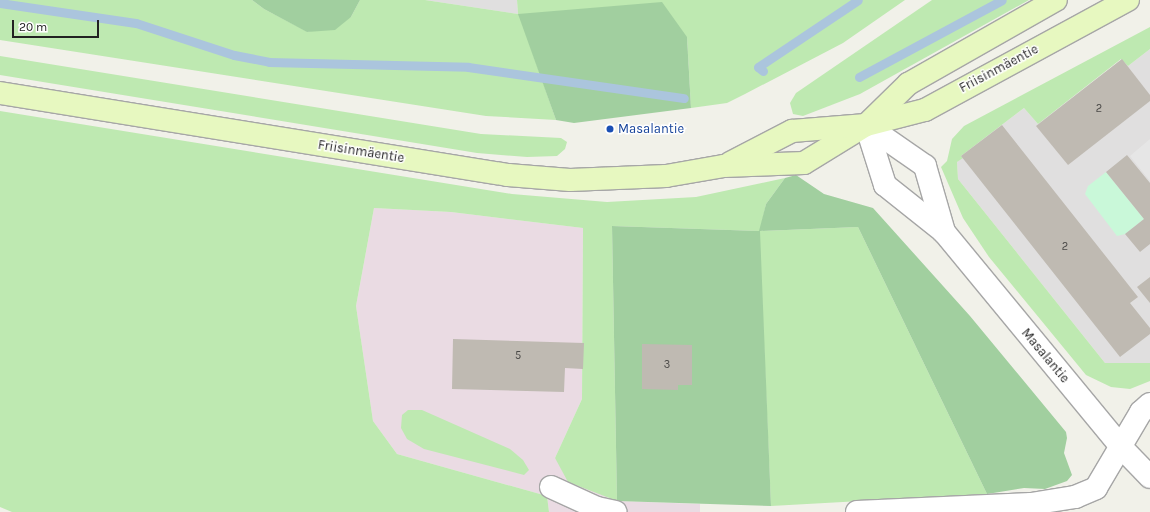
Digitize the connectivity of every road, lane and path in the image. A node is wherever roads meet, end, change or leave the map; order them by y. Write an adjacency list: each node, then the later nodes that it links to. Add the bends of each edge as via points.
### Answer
1 (1056, 0): 4 (main road, Friisinmäentie, via 908,84)
2 (1128, 0): 4 (main road, Friisinmäentie, via 925,110)
3 (0, 93): 5 (main road, Friisinmäentie, via 508,175 570,180 615,179 666,176)
4 (866, 125): 5 (main road, Friisinmäentie, via 792,131); 5 (main road, Friisinmäentie, via 804,163); 6 (street, Masalantie, via 885,185); 6 (street, Masalantie, via 925,166)
5 (724, 166)
6 (944, 232): 8 (street, Masalantie)
7 (1150, 404): 8 (street, via 1141,412)
8 (1122, 448): 9 (street, Masalantie); 12 (street, via 1096,488 1075,497 1031,504)
9 (1150, 477)
10 (551, 487): 11 (street, via 597,508)
11 (616, 512)
12 (857, 512)

